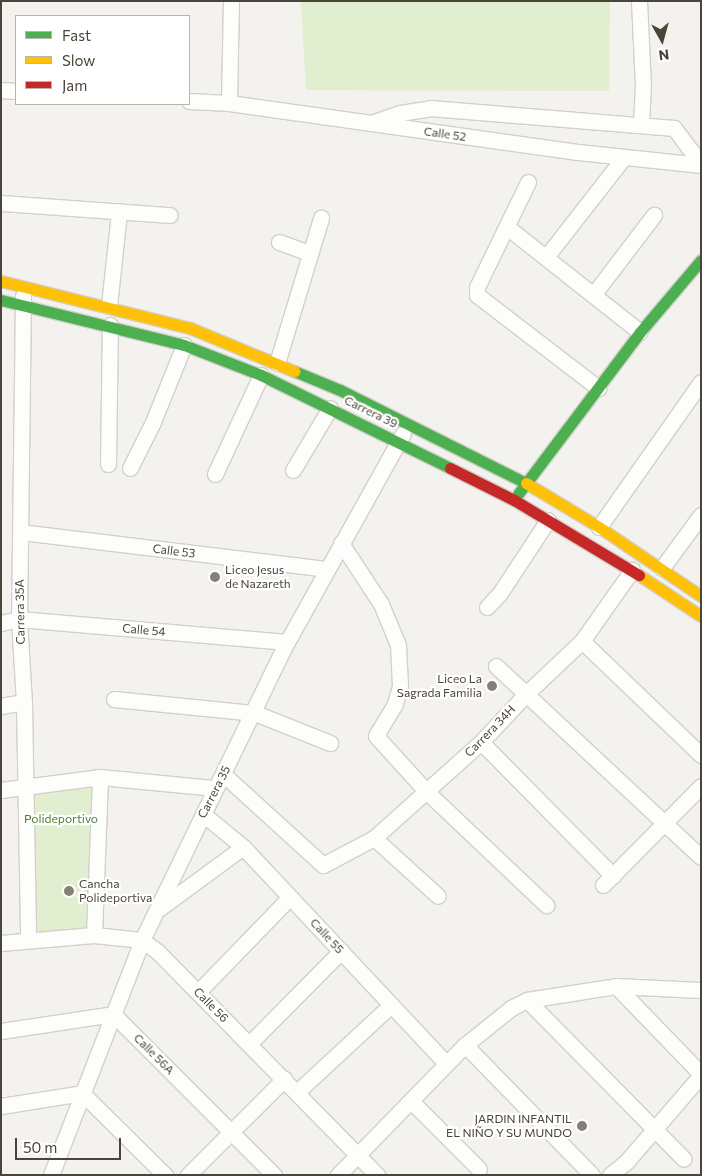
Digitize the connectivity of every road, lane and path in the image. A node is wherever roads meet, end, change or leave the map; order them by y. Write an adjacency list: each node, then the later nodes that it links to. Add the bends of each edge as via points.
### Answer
1 (231, 1): 6 (street)
2 (639, 1): 8 (street, via 643,85)
3 (1, 90): 4 (street)
4 (15, 91)
5 (190, 101): 6 (street, Calle 52)
6 (228, 103): 7 (street, Calle 52)
7 (368, 124): 8 (street, via 400,112 430,108); 9 (street, Calle 52)
8 (641, 125): 10 (street, via 674,128)
9 (624, 158): 10 (street, Calle 52); 20 (street)
10 (701, 165)
11 (528, 182): 17 (street)
12 (1, 203): 13 (street)
13 (119, 212): 14 (street); 27 (street)
14 (170, 215)
15 (654, 215): 24 (street)
16 (321, 218): 19 (street)
17 (507, 228): 20 (street); 34 (street, via 477,295)
18 (279, 242): 19 (street)
19 (310, 252): 31 (street)
20 (546, 257): 24 (street)
21 (701, 260): 29 (main road)
22 (1, 282): 23 (main road, Carrera 39)
23 (23, 285): 26 (street, Carrera 35A); 27 (main road, Carrera 39)
24 (593, 295): 29 (street)
25 (1, 300): 26 (main road, Carrera 39)
26 (23, 304): 28 (main road, Carrera 39); 48 (street, Carrera 35A)
27 (109, 306): 31 (main road, Carrera 39, via 190,328)
28 (110, 325): 30 (main road, Carrera 39); 39 (street)
29 (640, 332): 34 (main road)
30 (184, 345): 32 (main road, Carrera 39); 40 (street, via 153,422)
31 (277, 363): 37 (main road, Carrera 39)
32 (261, 375): 36 (main road, Carrera 39); 42 (street)
33 (701, 382): 35 (street)
34 (598, 388): 43 (main road)
35 (695, 402): 47 (street)
36 (330, 408): 38 (main road, Carrera 39); 41 (street)
37 (409, 424): 38 (street, Carrera 35); 43 (main road, Carrera 39)
38 (399, 441): 44 (main road, Carrera 39); 49 (street, Carrera 35)
39 (108, 464)
40 (130, 468)
41 (293, 470)
42 (215, 474)
43 (526, 484): 44 (main road); 47 (main road, Carrera 39)
44 (514, 500): 46 (main road, Carrera 39)
45 (701, 515): 50 (street)
46 (548, 520): 52 (main road, Carrera 39); 54 (street, via 500,593)
47 (599, 527): 50 (main road, Carrera 39)
48 (21, 532): 51 (street, Calle 53); 56 (street, Carrera 35A)
49 (341, 543): 51 (street, Carrera 35); 75 (street, via 392,625 400,668 395,704 376,736)
50 (662, 568): 53 (main road, Carrera 39)
51 (327, 569): 59 (street, Carrera 35)
52 (632, 570): 55 (main road, Carrera 39); 58 (street, Carrera 34H)
53 (701, 596)
54 (487, 607)
55 (701, 616)
56 (19, 620): 57 (street, Calle 54); 59 (street, Calle 54); 63 (street, Carrera 35A)
57 (1, 623)
58 (582, 641): 61 (street, Carrera 34H); 68 (street)
59 (287, 642): 65 (street, Carrera 35)
60 (496, 666): 61 (street)
61 (527, 693): 66 (street, Carrera 34H); 77 (street)
62 (114, 699): 65 (street)
63 (24, 702): 64 (street); 72 (street, Carrera 35A)
64 (1, 706)
65 (255, 713): 67 (street); 69 (street, Carrera 35)
66 (482, 742): 75 (street, Carrera 34H); 77 (street, via 608,880)
67 (330, 743)
68 (701, 755)
69 (223, 774): 73 (street, Carrera 35); 78 (street, Carrera 34H, via 323,865)
70 (100, 776): 72 (street); 73 (street); 85 (street)
71 (701, 786): 77 (street)
72 (23, 787): 74 (street); 86 (street, Carrera 35A)
73 (215, 788): 76 (street, Carrera 35)
74 (1, 790)
75 (426, 792): 78 (street, Carrera 34H); 83 (street)
76 (203, 814): 79 (street, Calle 55); 84 (street, Carrera 35)
77 (664, 825): 80 (street)
78 (374, 838): 81 (street)
79 (243, 847): 82 (street, Calle 55); 84 (street)
80 (701, 857)
81 (438, 896)
82 (290, 897): 89 (street, Calle 55); 92 (street)
83 (546, 905)
84 (158, 908): 87 (street, Carrera 35)
85 (94, 934): 86 (street); 87 (street)
86 (28, 939): 88 (street)
87 (142, 940): 92 (street, Calle 56); 95 (street, Carrera 35)
88 (1, 944)
89 (341, 951): 94 (street, Calle 55); 97 (street)
90 (616, 986): 91 (street); 93 (street); 100 (street)
91 (701, 990)
92 (198, 992): 97 (street, Calle 56)
93 (527, 1000): 98 (street, via 511,1008); 106 (street)
94 (391, 1004): 99 (street, Calle 55); 102 (street)
95 (113, 1014): 96 (street); 103 (street, Carrera 35); 107 (street, Calle 56A)
96 (1, 1030)
97 (249, 1044): 101 (street, Calle 56)
98 (465, 1045): 99 (street); 117 (street)
99 (446, 1063): 104 (street)
100 (701, 1074): 106 (street)
101 (284, 1079): 102 (street, Calle 56); 107 (street)
102 (297, 1092): 108 (street, Calle 56)
103 (82, 1093): 105 (street); 111 (street, Carrera 35); 112 (street)
104 (411, 1101): 108 (street); 110 (street)
105 (1, 1106)
106 (654, 1128): 109 (street); 118 (street, via 627,1161)
107 (232, 1133): 113 (street); 114 (street, Calle 56A)
108 (358, 1155): 115 (street); 116 (street, Calle 56)
109 (684, 1159)
110 (479, 1169)
111 (51, 1175)
112 (165, 1175)
113 (188, 1175)
114 (274, 1175)
115 (338, 1175)
116 (377, 1175)
117 (592, 1175)
118 (610, 1175)

